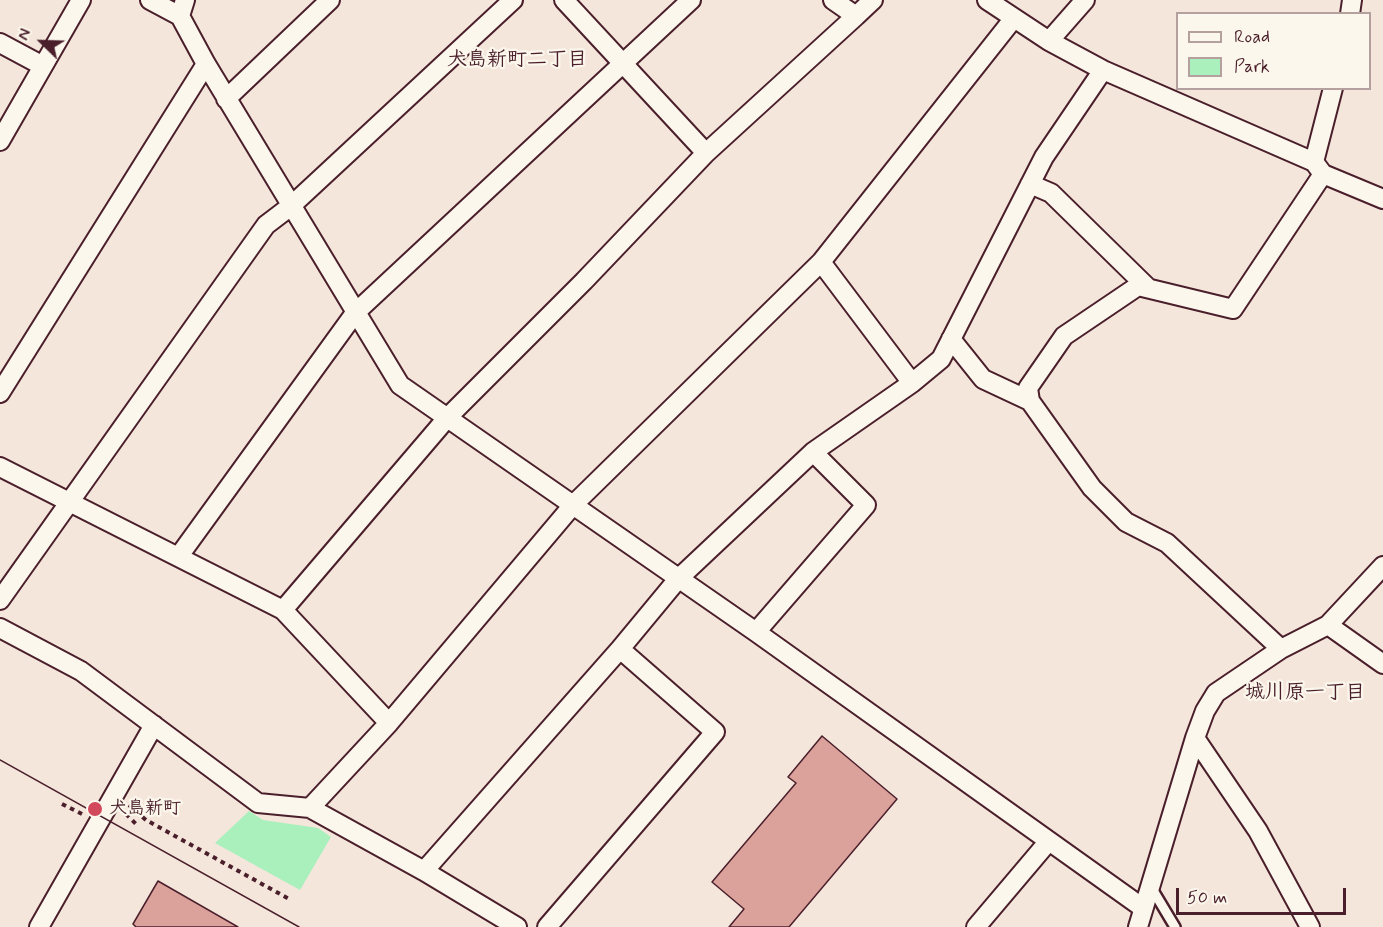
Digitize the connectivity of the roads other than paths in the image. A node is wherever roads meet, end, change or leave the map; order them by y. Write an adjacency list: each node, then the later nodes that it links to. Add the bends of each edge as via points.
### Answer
1 (81, 0): 18 (street)
2 (150, 0): 11 (street)
3 (330, 0): 21 (street)
4 (513, 0): 27 (street)
5 (564, 0): 17 (street)
6 (692, 0): 17 (street)
7 (833, 0): 12 (street)
8 (873, 0): 12 (street)
9 (987, 0): 13 (street)
10 (1085, 0): 14 (street)
11 (182, 8): 16 (street)
12 (856, 16): 23 (street)
13 (1014, 18): 14 (street); 28 (street)
14 (1050, 41): 19 (street)
15 (0, 43): 18 (street)
16 (206, 64): 21 (street); 33 (street)
17 (622, 64): 23 (street); 30 (street)
18 (43, 66): 22 (street)
19 (1103, 70): 24 (street); 25 (street)
20 (1333, 90): 24 (street)
21 (225, 99): 27 (street)
22 (0, 141)
23 (706, 153): 35 (street)
24 (1319, 168): 26 (street); 29 (street, via 1233,309)
25 (1030, 184): 29 (street, via 1051,193); 31 (street)
26 (1383, 199)
27 (291, 206): 30 (street); 38 (street, via 266,225)
28 (821, 262): 32 (street); 39 (street)
29 (1147, 287): 34 (street, via 1138,286 1064,336 1028,388)
30 (354, 313): 35 (street, via 400,385); 40 (street)
31 (951, 339): 32 (street, via 941,359); 34 (street, via 983,378)
32 (912, 383): 36 (street)
33 (0, 393)
34 (1030, 401): 49 (street, via 1092,488 1126,522 1167,543)
35 (447, 418): 39 (street); 44 (street)
36 (813, 452): 42 (street); 47 (street, via 866,505)
37 (0, 467): 38 (street)
38 (69, 500): 40 (street); 43 (street)
39 (573, 505): 42 (street); 51 (street)
40 (179, 556): 44 (street)
41 (1383, 566): 45 (street)
42 (678, 579): 47 (street); 48 (street)
43 (0, 600)
44 (283, 609): 51 (street)
45 (1328, 625): 49 (street); 50 (street)
46 (0, 628): 52 (street, via 81,671)
47 (756, 632): 55 (street)
48 (620, 649): 56 (street); 61 (street, via 715,732)
49 (1281, 649): 53 (street, via 1216,693)
50 (1383, 664)
51 (389, 723): 54 (street)
52 (154, 725): 54 (street, via 258,803); 59 (street)
53 (1195, 738): 57 (street); 65 (street, via 1258,831)
54 (310, 808): 56 (street)
55 (1048, 842): 58 (street); 62 (street)
56 (424, 871): 60 (street)
57 (1150, 884): 58 (street); 64 (lane)
58 (1143, 908): 63 (street)
59 (39, 927)
60 (517, 927)
61 (547, 927)
62 (976, 927)
63 (1138, 927)
64 (1175, 927)
65 (1310, 927)

